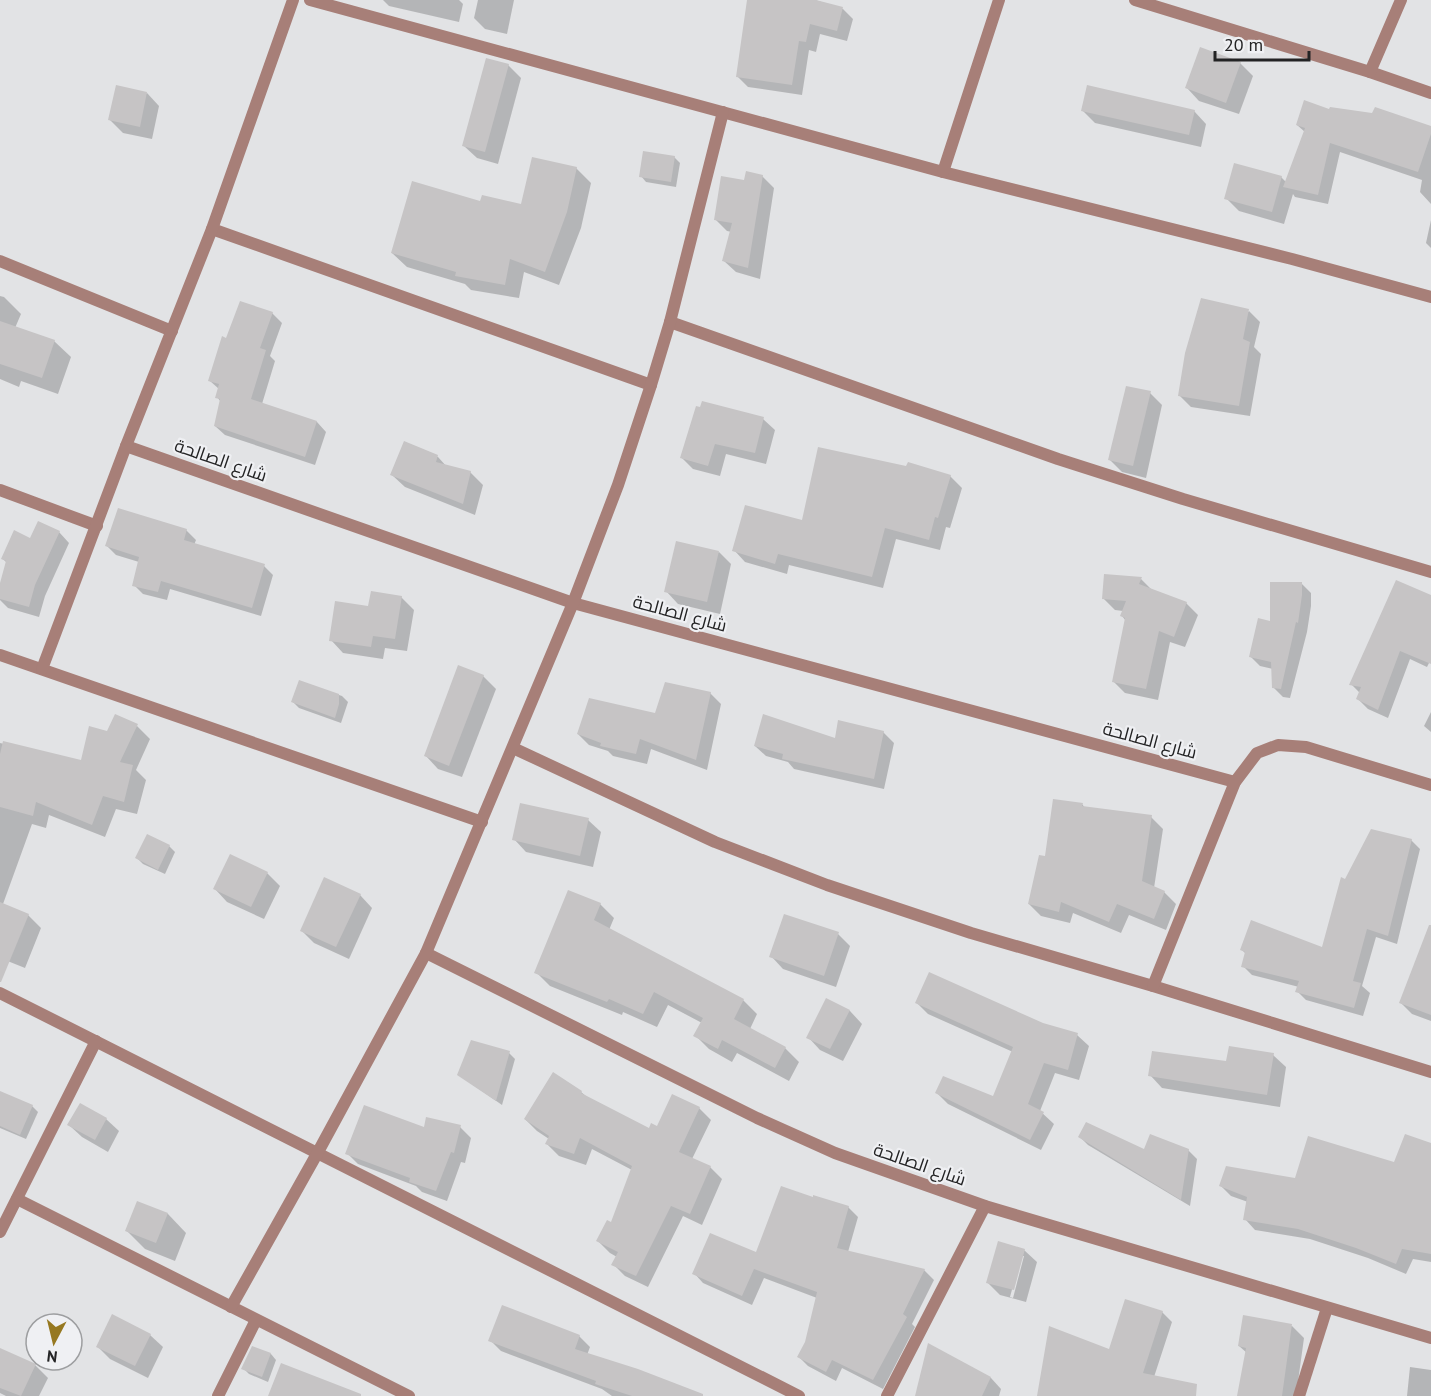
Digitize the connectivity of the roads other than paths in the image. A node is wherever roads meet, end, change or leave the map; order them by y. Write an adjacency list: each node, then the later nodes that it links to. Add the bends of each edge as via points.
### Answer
1 (293, 0): 10 (street)
2 (310, 0): 8 (street)
3 (999, 0): 9 (street)
4 (1135, 0): 6 (street)
5 (1401, 0): 6 (street)
6 (1370, 72): 7 (street)
7 (1431, 93)
8 (723, 112): 9 (street); 13 (street)
9 (943, 172): 12 (street)
10 (212, 229): 14 (street); 15 (street)
11 (0, 261): 14 (street)
12 (1431, 297)
13 (670, 322): 15 (street); 19 (street, via 1058,459)
14 (172, 331): 16 (street)
15 (651, 385): 20 (street)
16 (126, 446): 18 (street); 20 (street, شارع الصالحة)
17 (0, 490): 18 (street)
18 (97, 526): 22 (street)
19 (1431, 572)
20 (573, 603): 23 (street); 24 (street, شارع الصالحة)
21 (0, 655): 22 (street)
22 (42, 669): 26 (street)
23 (513, 748): 26 (street); 28 (street, via 716,842 827,885 971,933)
24 (1235, 782): 25 (street, via 1257,753 1278,745 1305,747); 28 (street)
25 (1431, 785)
26 (482, 822): 27 (street)
27 (426, 953): 32 (street); 34 (street, شارع الصالحة, via 835,1153)
28 (1153, 986): 31 (street)
29 (0, 993): 30 (street)
30 (96, 1041): 32 (street); 33 (street)
31 (1431, 1072)
32 (318, 1152): 36 (street); 42 (street)
33 (17, 1198): 35 (street); 36 (street)
34 (985, 1206): 37 (street, شارع الصالحة); 43 (street)
35 (0, 1232)
36 (231, 1307): 38 (street)
37 (1327, 1308): 39 (street, شارع الصالحة); 44 (street)
38 (256, 1320): 40 (street); 41 (street)
39 (1431, 1338)
40 (218, 1396)
41 (409, 1396)
42 (799, 1396)
43 (887, 1396)
44 (1299, 1396)

